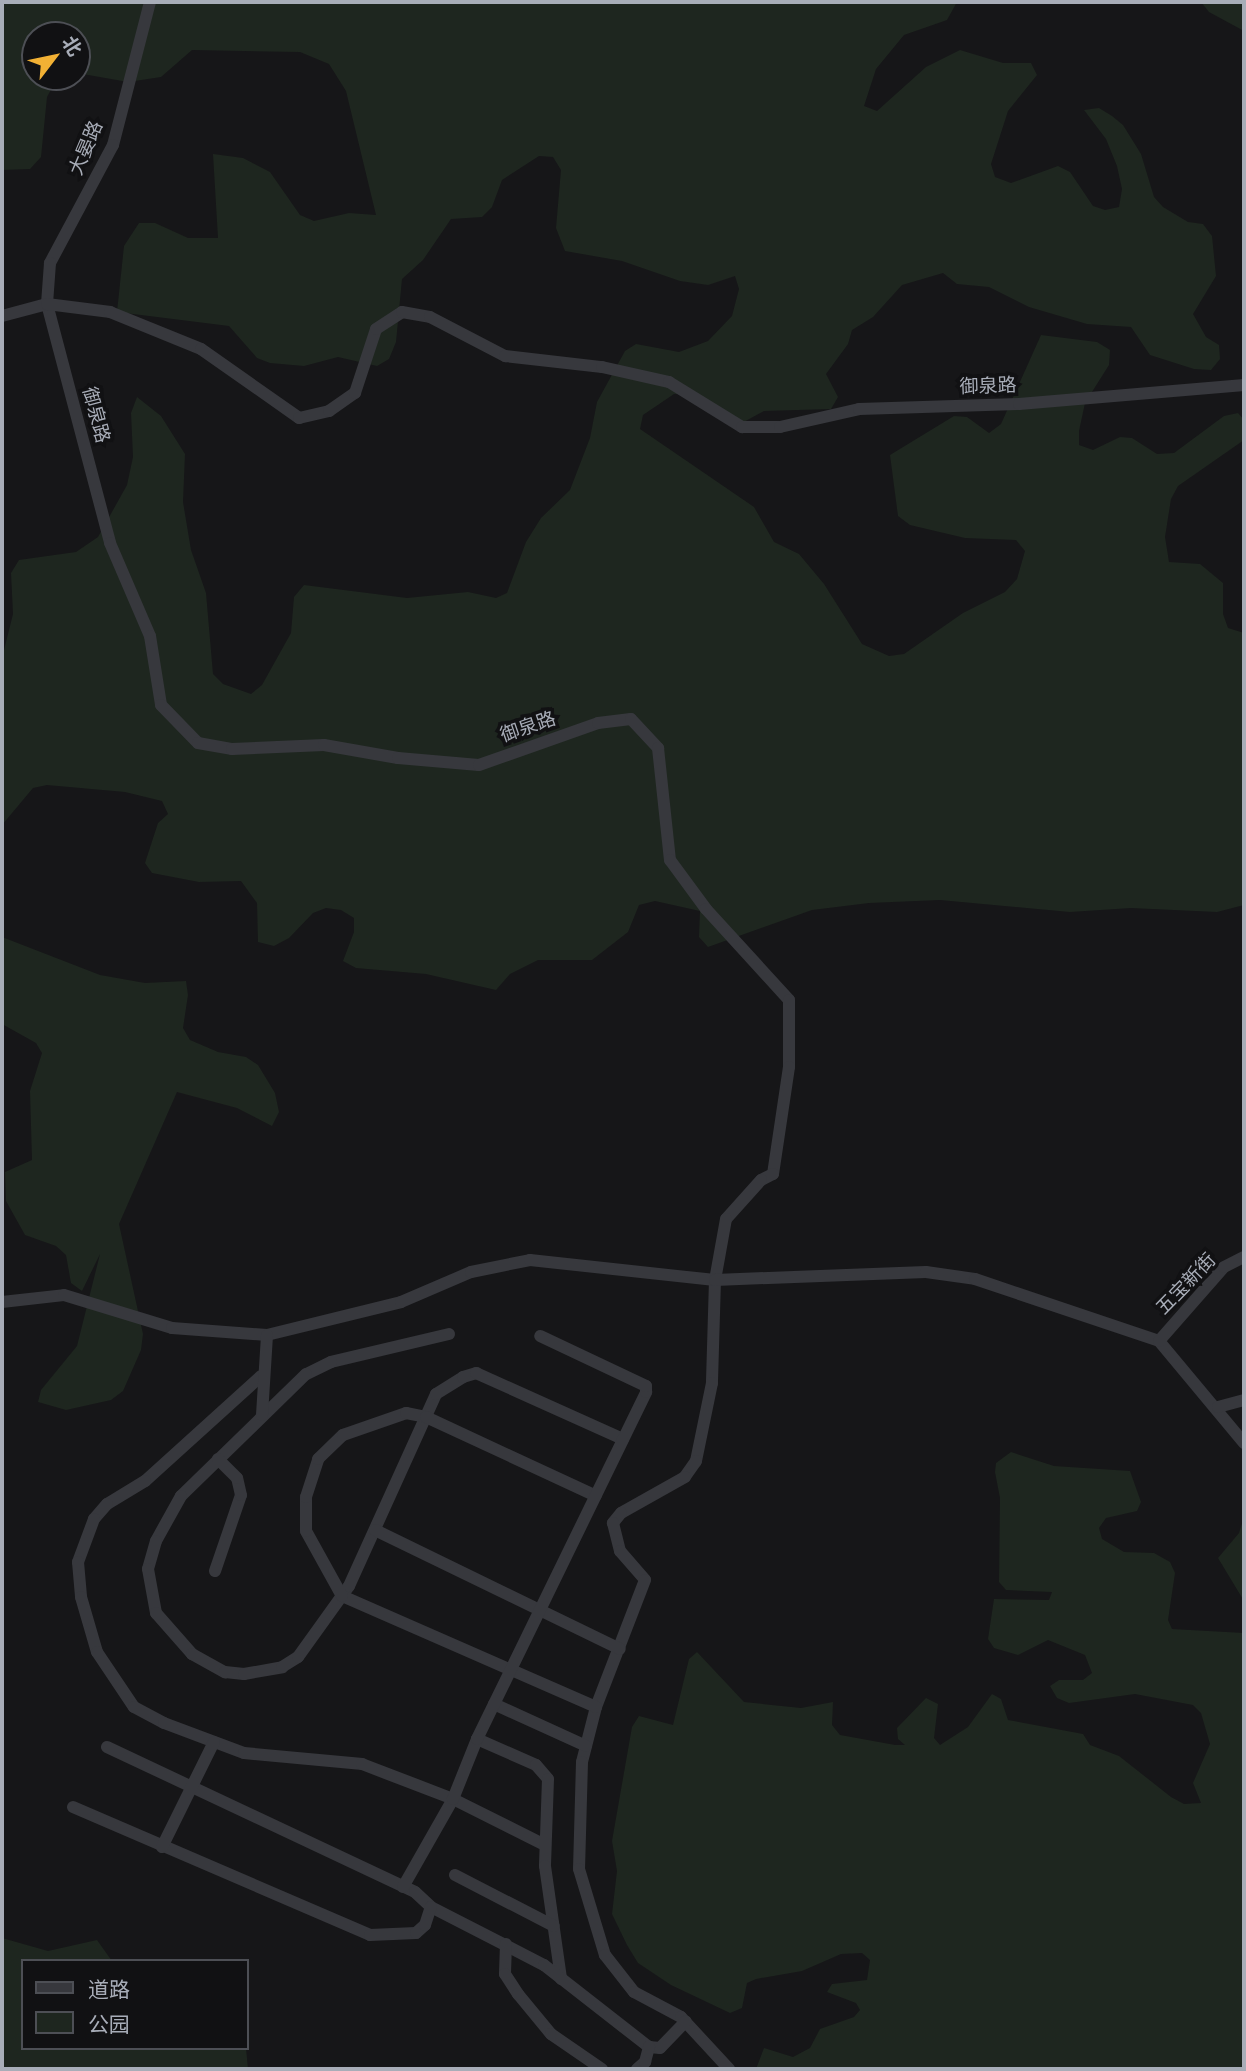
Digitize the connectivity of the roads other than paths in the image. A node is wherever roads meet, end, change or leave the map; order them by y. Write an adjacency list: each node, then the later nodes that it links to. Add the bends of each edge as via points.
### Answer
1 (150, 2): 2 (street, 大晏路, via 113,145 50,263)
2 (47, 304): 3 (street); 4 (street, 御泉路, via 110,312 201,349 299,418 328,411 355,393 376,329 402,312 430,317 505,356 602,367 669,382 742,427 780,426 859,409 1019,404); 6 (street, 御泉路, via 110,543 150,636 161,705 198,743 232,749 324,744 398,758 479,765 598,723 631,719 657,748 670,860 706,909 789,1000 789,1067 773,1174 761,1180 726,1219)
3 (2, 316)
4 (1244, 385)
5 (1244, 1257): 11 (street, 五宝新街, via 1224,1267)
6 (715, 1280): 9 (street, via 530,1260 471,1272 401,1302); 11 (street, via 939,1274 975,1279); 25 (street, via 712,1383 696,1461 685,1478 621,1513 613,1523 620,1551 645,1580)
7 (2, 1302): 9 (street, via 64,1295 172,1328)
8 (449, 1334): 15 (street, via 331,1362 306,1374)
9 (267, 1335): 12 (street)
10 (540, 1336): 17 (street, via 646,1386)
11 (1159, 1340): 14 (street)
12 (261, 1376): 15 (street); 30 (street, via 145,1482 107,1504 85,1534 78,1562 80,1597 97,1652 134,1707)
13 (1244, 1400): 14 (street)
14 (1218, 1407): 18 (street, via 1229,1429)
15 (262, 1415): 19 (street)
16 (426, 1417): 17 (street, via 436,1394 477,1373); 20 (street); 21 (street); 23 (street, via 407,1413 374,1422 343,1435 317,1460 306,1497 306,1531)
17 (623, 1439): 20 (street)
18 (1244, 1443)
19 (218, 1459): 22 (street, via 237,1478 241,1495); 23 (street, via 181,1496 156,1541 148,1569 156,1613 171,1633 192,1654 225,1672 261,1673 298,1657)
20 (596, 1496): 24 (street)
21 (374, 1530): 23 (street); 24 (street)
22 (215, 1571)
23 (342, 1596): 26 (street)
24 (540, 1610): 25 (street); 26 (street)
25 (620, 1649): 28 (street)
26 (512, 1668): 27 (street); 28 (street)
27 (494, 1704): 29 (street); 31 (street)
28 (596, 1707): 31 (street)
29 (477, 1739): 34 (street); 36 (street, via 536,1765 548,1779)
30 (214, 1742): 33 (street); 34 (street, via 244,1753 362,1764)
31 (586, 1746): 44 (street, via 579,1869 605,1955 634,1992)
32 (107, 1747): 33 (street)
33 (192, 1787): 37 (street); 39 (street)
34 (453, 1799): 36 (street); 39 (street)
35 (73, 1807): 37 (street)
36 (545, 1845): 41 (street)
37 (162, 1847): 40 (street, via 370,1935 416,1933 425,1925)
38 (455, 1875): 41 (street)
39 (403, 1887): 40 (street)
40 (431, 1907): 42 (street)
41 (554, 1926): 43 (street)
42 (506, 1944): 43 (street); 46 (street, via 505,1974 518,1994 551,2034)
43 (562, 1979): 45 (street)
44 (686, 2021): 45 (street, via 660,2048); 48 (street)
45 (649, 2047): 47 (street, via 645,2062)
46 (602, 2069)
47 (637, 2069)
48 (729, 2069)

